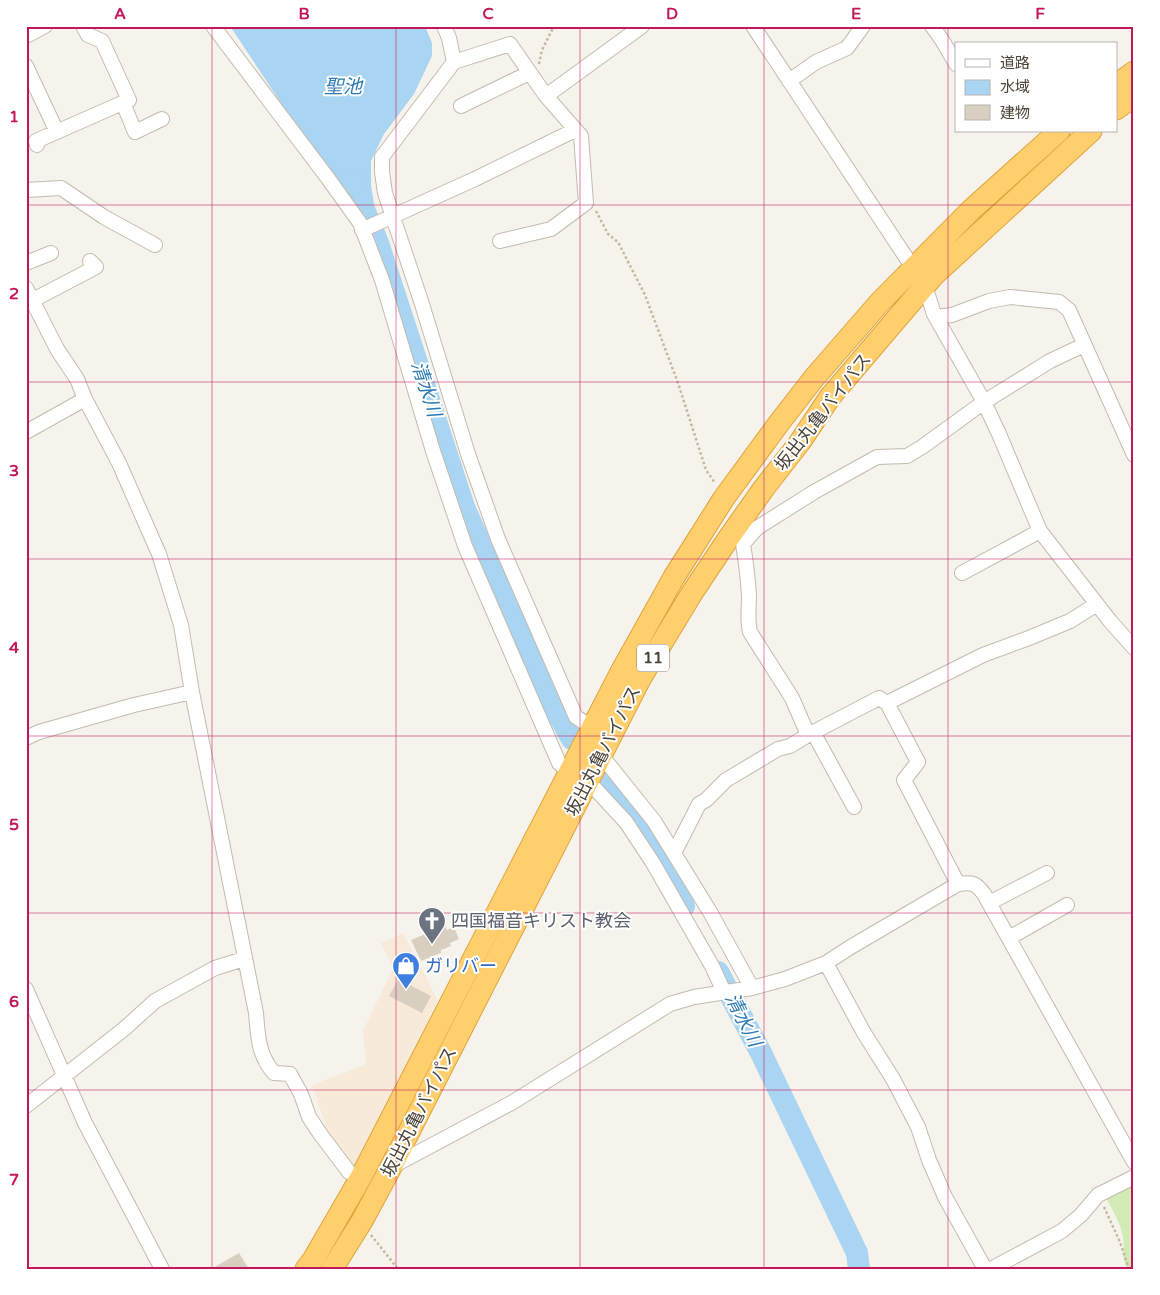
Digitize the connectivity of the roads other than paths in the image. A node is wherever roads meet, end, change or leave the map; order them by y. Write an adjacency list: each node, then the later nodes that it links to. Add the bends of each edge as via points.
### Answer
1 (45, 26): 9 (street)
2 (84, 26): 19 (street, via 88,35 102,41 129,100)
3 (213, 26): 30 (street, via 327,176)
4 (444, 26): 10 (street)
5 (753, 26): 15 (street)
6 (863, 26): 15 (street, via 847,48 816,62)
7 (932, 26): 11 (street)
8 (634, 28): 17 (street)
9 (26, 36)
10 (454, 62): 14 (street, via 510,44); 29 (street, via 382,157 385,193)
11 (955, 62)
12 (26, 66): 24 (street, via 33,94)
13 (1134, 72): 16 (highway)
14 (529, 74): 17 (street); 20 (street)
15 (789, 81): 36 (street)
16 (1118, 84)
17 (546, 96): 23 (street)
18 (1134, 96): 21 (highway)
19 (122, 103): 22 (street, via 135,132); 24 (street)
20 (461, 106)
21 (1118, 108)
22 (162, 119)
23 (575, 130): 29 (street); 31 (street, via 581,136 586,203 551,229)
24 (57, 132): 27 (street, via 36,141)
25 (1057, 132): 36 (highway, 坂出丸亀バイパス / 11)
26 (1090, 132): 37 (highway, 坂出丸亀バイパス / 11)
27 (37, 145)
28 (26, 190): 32 (street, via 61,188 104,218)
29 (393, 216): 30 (street); 53 (street, via 498,539 576,718)
30 (362, 230): 57 (street, via 382,280 465,546 560,762)
31 (500, 241)
32 (155, 245)
33 (51, 253): 35 (street)
34 (90, 260): 38 (street, via 96,267)
35 (26, 263)
36 (913, 267): 37 (street); 45 (highway, 坂出丸亀バイパス / 11, via 814,378)
37 (925, 286): 39 (street); 47 (highway, 坂出丸亀バイパス / 11, via 830,398)
38 (30, 294): 41 (street, via 77,378)
39 (936, 317): 40 (street, via 1010,297 1058,302 1069,310); 42 (street)
40 (1084, 345): 42 (street, via 1050,361); 44 (street)
41 (85, 399): 43 (street); 51 (street, via 119,463 159,554 181,625)
42 (984, 402): 46 (street); 47 (street, via 907,456 877,457)
43 (26, 432)
44 (1134, 455)
45 (707, 524): 47 (street); 53 (highway, 坂出丸亀バイパス / 11)
46 (1040, 531): 48 (street); 49 (street)
47 (736, 541): 54 (street, via 748,573 747,621 750,632); 56 (highway, 坂出丸亀バイパス / 11, via 692,593 640,679)
48 (962, 573)
49 (1097, 604): 50 (street); 52 (street, via 1070,621 983,655)
50 (1134, 648)
51 (192, 692): 55 (street, via 134,705); 65 (street)
52 (886, 703): 54 (street, via 879,698); 61 (street, via 918,762 904,780)
53 (591, 727): 57 (highway, 坂出丸亀バイパス / 11)
54 (811, 734): 58 (street); 59 (street, via 726,780 699,804)
55 (26, 738)
56 (601, 756): 57 (highway, 坂出丸亀バイパス / 11); 59 (street, via 654,821)
57 (579, 776): 69 (street, via 626,822 653,863); 73 (highway, 坂出丸亀バイパス / 11); 74 (highway, 坂出丸亀バイパス / 11)
58 (854, 807)
59 (674, 853): 67 (street)
60 (1047, 873): 62 (street)
61 (958, 884): 62 (street, via 978,884); 66 (street)
62 (989, 903): 64 (street)
63 (1067, 905): 64 (street)
64 (1009, 938): 72 (street)
65 (244, 959): 70 (street, via 215,968 155,1001); 74 (street, via 265,1063 274,1073 290,1074 320,1135 349,1172)
66 (826, 963): 67 (street); 79 (street, via 918,1127 944,1197)
67 (752, 988): 69 (street)
68 (26, 989): 70 (street)
69 (724, 992): 73 (street, via 670,1004 512,1102)
70 (64, 1076): 71 (street); 76 (street)
71 (26, 1106)
72 (1134, 1162)
73 (391, 1167): 78 (highway, 坂出丸亀バイパス / 11)
74 (362, 1177): 77 (highway, 坂出丸亀バイパス / 11)
75 (1134, 1177): 80 (street, via 1098,1195 1082,1215 1062,1231)
76 (162, 1269)
77 (306, 1269)
78 (332, 1269)
79 (985, 1269)
80 (991, 1269)

